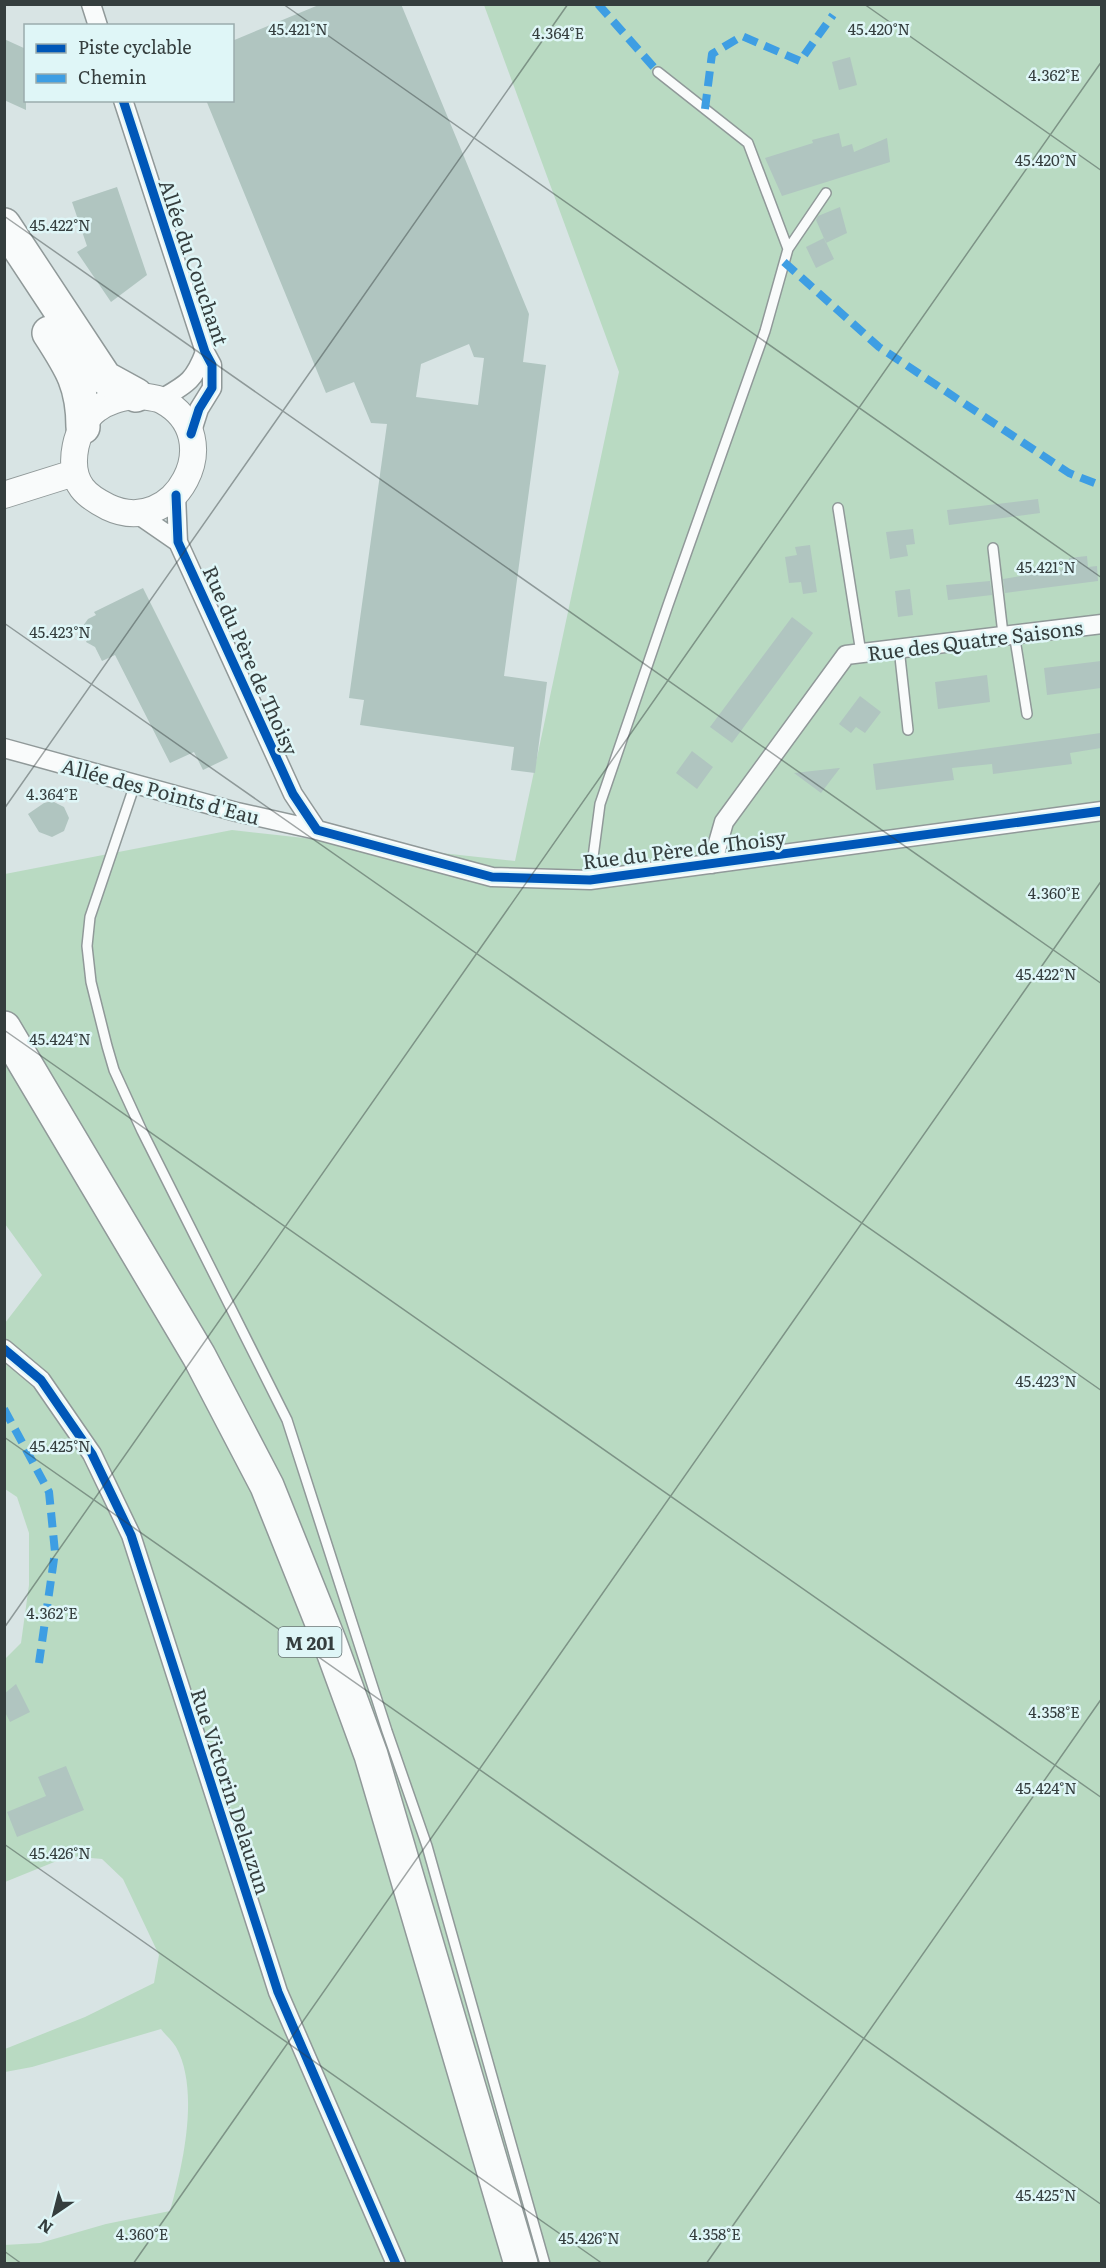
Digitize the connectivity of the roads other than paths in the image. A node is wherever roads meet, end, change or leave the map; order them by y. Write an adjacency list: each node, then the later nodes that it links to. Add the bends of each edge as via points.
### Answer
1 (91, 4): 2 (street)
2 (97, 24)
3 (658, 72): 7 (lane, via 748,142)
4 (124, 102): 9 (street, Allée du Couchant)
5 (826, 193): 7 (lane)
6 (4, 225): 10 (highway, via 105,378)
7 (788, 249): 31 (lane, via 765,331 600,804)
8 (4, 263): 11 (highway, via 71,368 83,403)
9 (205, 352): 10 (street, Allée du Couchant, via 197,374 184,386); 12 (street, Allée du Couchant, via 212,365 212,388 199,409)
10 (149, 397): 11 (main road, via 113,400 95,410); 12 (main road, via 180,413)
11 (83, 427): 13 (main road)
12 (191, 434): 15 (main road, via 193,458 187,479)
13 (74, 473): 14 (main road); 17 (main road, via 82,489 97,501 115,510)
14 (4, 495)
15 (176, 495): 17 (main road, via 157,508); 18 (street, Rue du Père de Thoisy)
16 (838, 508): 23 (lane)
17 (136, 513): 18 (street)
18 (178, 542): 29 (street, Rue du Père de Thoisy, via 293,794)
19 (993, 548): 21 (lane)
20 (1101, 624): 21 (street, Rue des Quatre Saisons)
21 (1009, 634): 22 (street, Rue des Quatre Saisons); 24 (lane)
22 (899, 648): 23 (street, Rue des Quatre Saisons); 25 (lane)
23 (861, 653): 30 (street, Rue des Quatre Saisons, via 846,655 724,822)
24 (1027, 714)
25 (908, 730)
26 (4, 748): 27 (street, Allée des Points d'Eau)
27 (135, 784): 29 (street, Allée des Points d'Eau); 38 (lane, via 90,917 87,946 91,982 107,1046 142,1131 287,1420 427,1846)
28 (1101, 812): 30 (street, Rue du Père de Thoisy)
29 (317, 830): 31 (street, Rue du Père de Thoisy, via 492,877)
30 (712, 864): 31 (street, Rue du Père de Thoisy)
31 (590, 880)
32 (4, 1028): 37 (highway, M 201, via 200,1356 267,1486 371,1755)
33 (4, 1068): 36 (highway, M 201, via 176,1361 278,1563 351,1764)
34 (4, 1349): 35 (street, Rue Victorin Delauzun, via 41,1380 92,1454 131,1535 278,1992)
35 (396, 2264)
36 (504, 2264)
37 (521, 2264)
38 (545, 2264)

